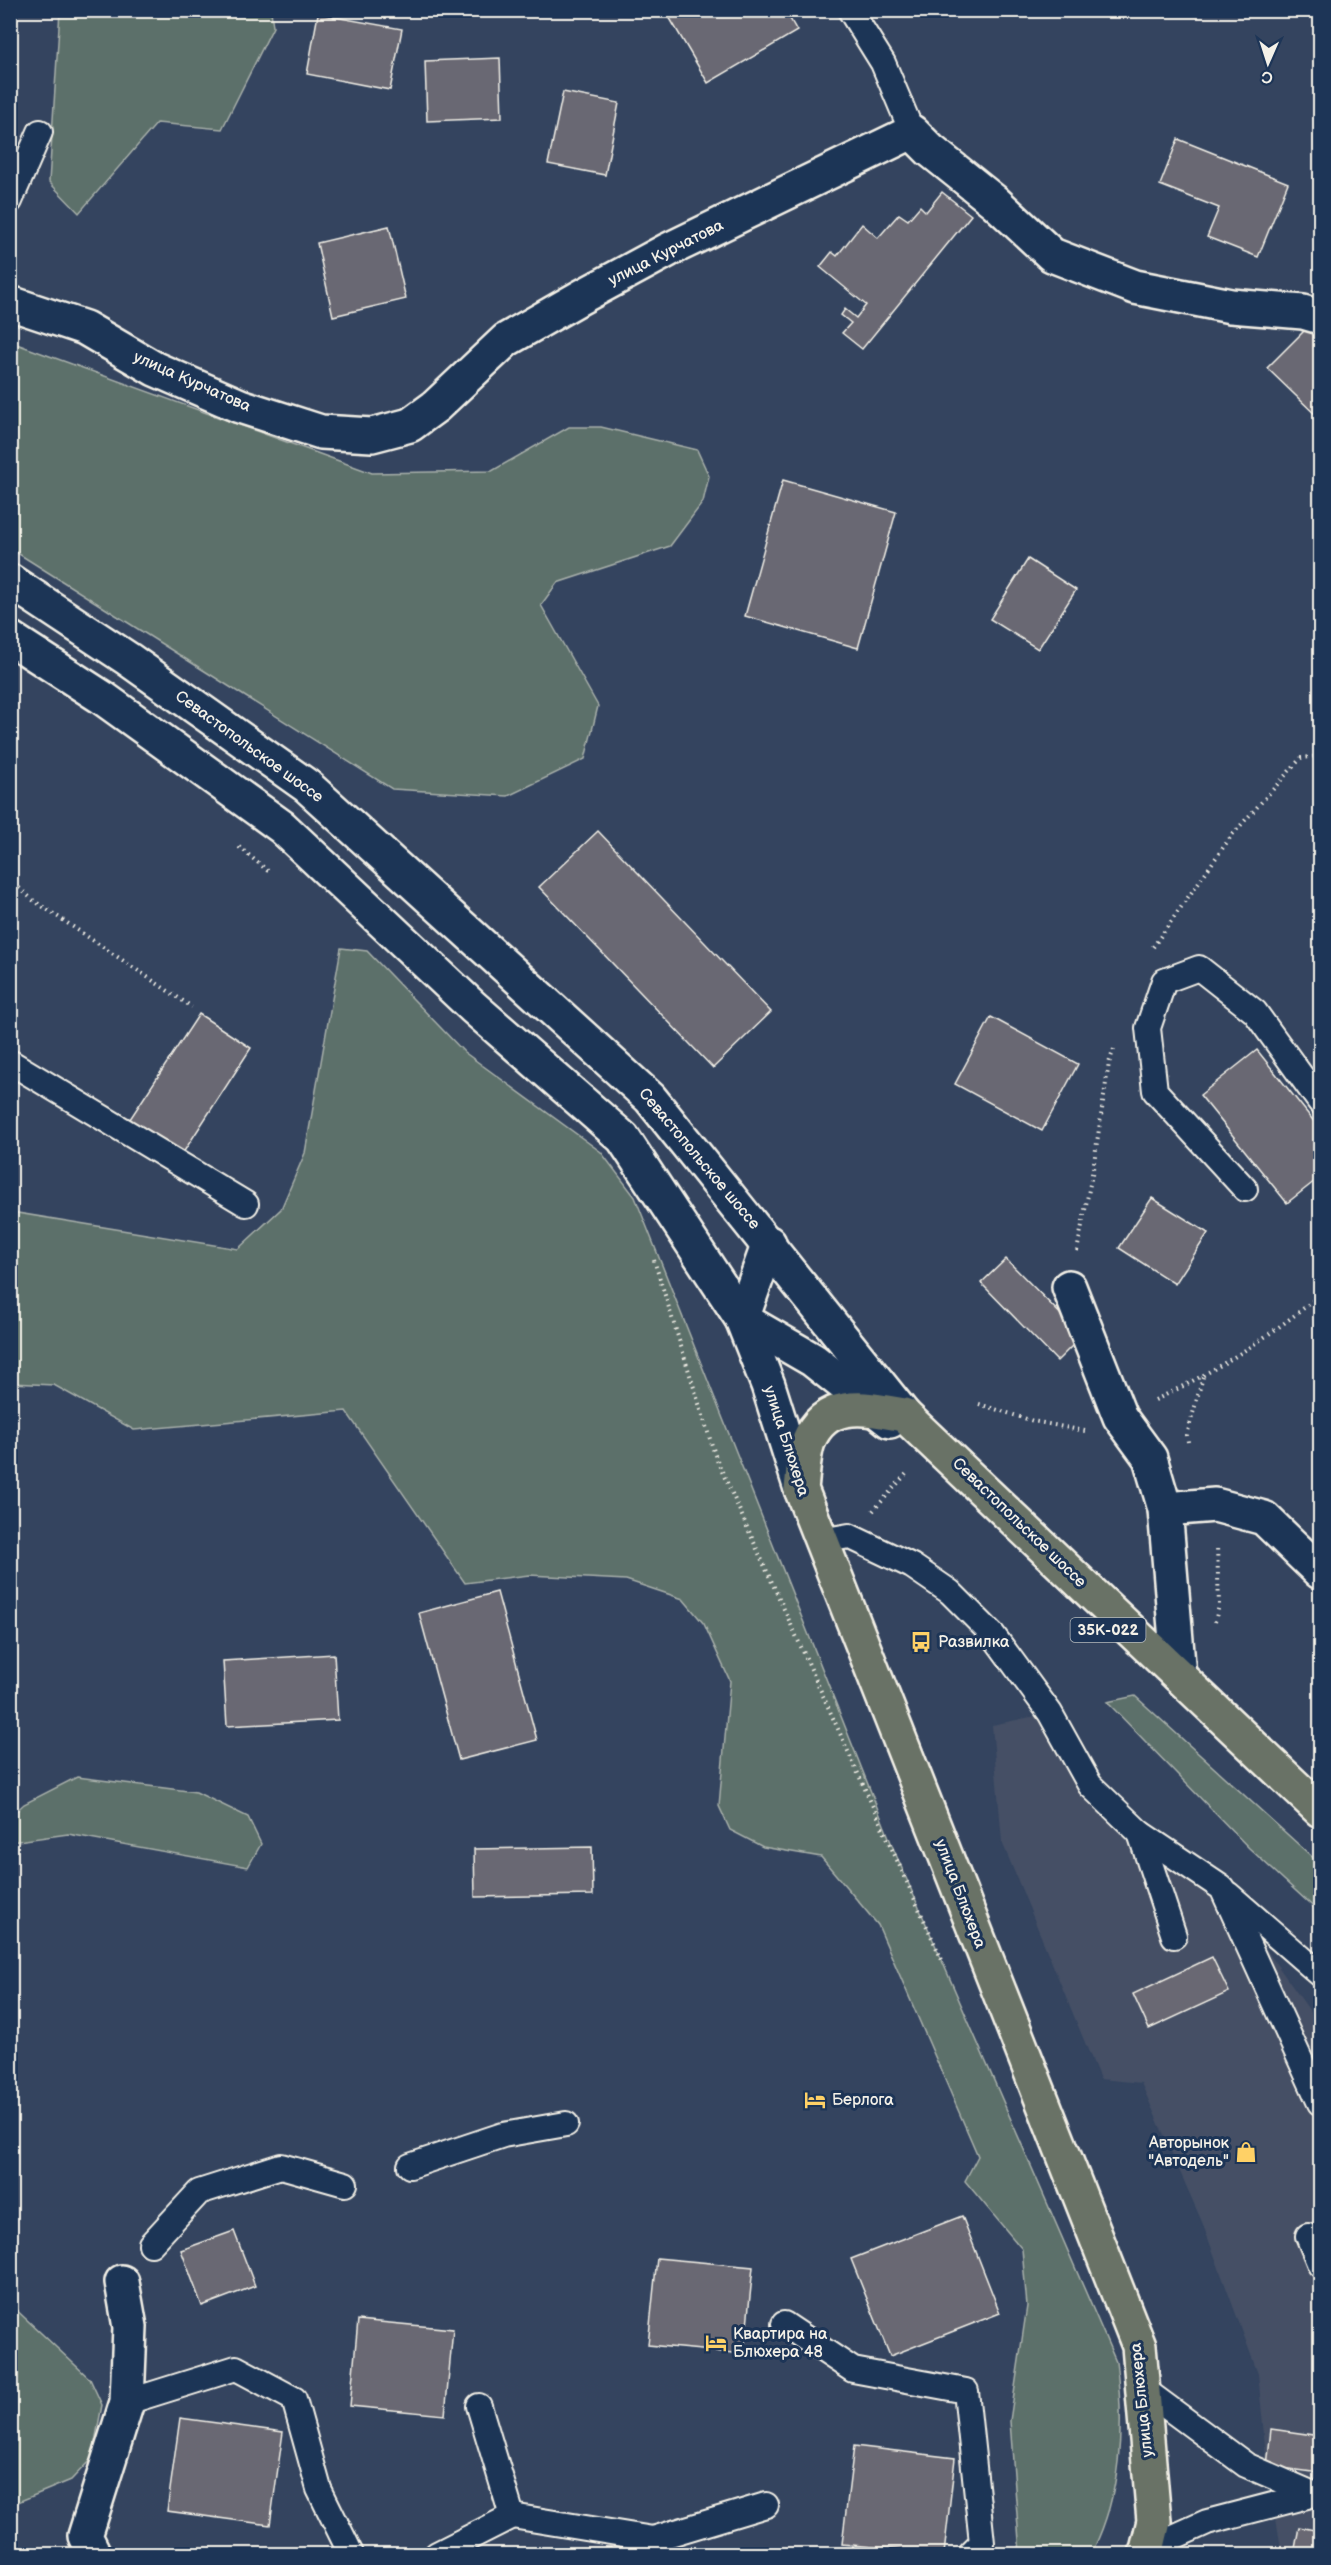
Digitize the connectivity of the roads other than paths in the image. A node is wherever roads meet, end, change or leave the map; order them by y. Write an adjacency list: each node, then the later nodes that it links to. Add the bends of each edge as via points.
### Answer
1 (850, 10): 3 (lane, via 883,63)
2 (40, 132): 4 (lane)
3 (912, 132): 5 (main road, улица Курчатова, via 668,250 581,297 506,340 436,406 410,425 372,435 321,432 240,406 155,369 85,328); 6 (main road, via 1052,255 1135,287 1231,306)
4 (11, 194)
5 (10, 303)
6 (1320, 317)
7 (10, 581): 13 (main road, Севастопольское шоссе / 35К-022, via 307,786 650,1098)
8 (10, 638): 15 (main road, Севастопольское шоссе / 35К-022, via 103,698 282,827 473,1006 622,1138)
9 (10, 1062): 12 (lane)
10 (1320, 1102): 11 (lane, via 1255,1012 1199,968 1164,981 1148,1028 1155,1091)
11 (1245, 1189)
12 (246, 1204)
13 (769, 1243): 15 (main road); 16 (main road, Севастопольское шоссе / 35К-022)
14 (1069, 1287): 17 (main road, via 1120,1417 1150,1458)
15 (742, 1319): 16 (main road, Севастопольское шоссе / 35К-022, via 813,1360); 18 (main road, улица Блюхера)
16 (892, 1417): 18 (main road, via 838,1410 819,1421 807,1444); 20 (main road, Севастопольское шоссе / 35К-022); 22 (main road, Севастопольское шоссе / 35К-022, via 923,1456)
17 (1165, 1509): 19 (main road, via 1215,1506 1264,1518); 20 (main road)
18 (821, 1520): 23 (lane, via 912,1566 950,1592 993,1635 1044,1704 1090,1785); 36 (main road, улица Блюхера, via 1139,2346)
19 (1320, 1572)
20 (1179, 1676): 21 (main road, Севастопольское шоссе / 35К-022)
21 (1320, 1810)
22 (1320, 1832)
23 (1140, 1833): 24 (lane); 25 (lane)
24 (1222, 1888): 26 (lane); 27 (lane)
25 (1174, 1936)
26 (1320, 1974)
27 (1320, 2103)
28 (566, 2124): 29 (lane, via 503,2135)
29 (410, 2166)
30 (345, 2184): 32 (lane, via 281,2166 198,2192)
31 (1308, 2236): 33 (lane)
32 (151, 2244)
33 (1320, 2265)
34 (122, 2282): 37 (main road, via 130,2327)
35 (784, 2324): 47 (lane, via 852,2370 966,2391 982,2543)
36 (1143, 2389): 39 (lane, via 1245,2465); 43 (main road, улица Блюхера, via 1154,2521)
37 (127, 2402): 44 (main road, via 85,2536); 45 (lane, via 236,2368 294,2399 319,2489)
38 (479, 2406): 41 (lane)
39 (1316, 2494): 43 (lane, via 1207,2523)
40 (766, 2505): 42 (lane)
41 (512, 2516): 42 (lane); 46 (lane)
42 (653, 2547)
43 (1147, 2552)
44 (94, 2554)
45 (351, 2554)
46 (437, 2554)
47 (971, 2554)

